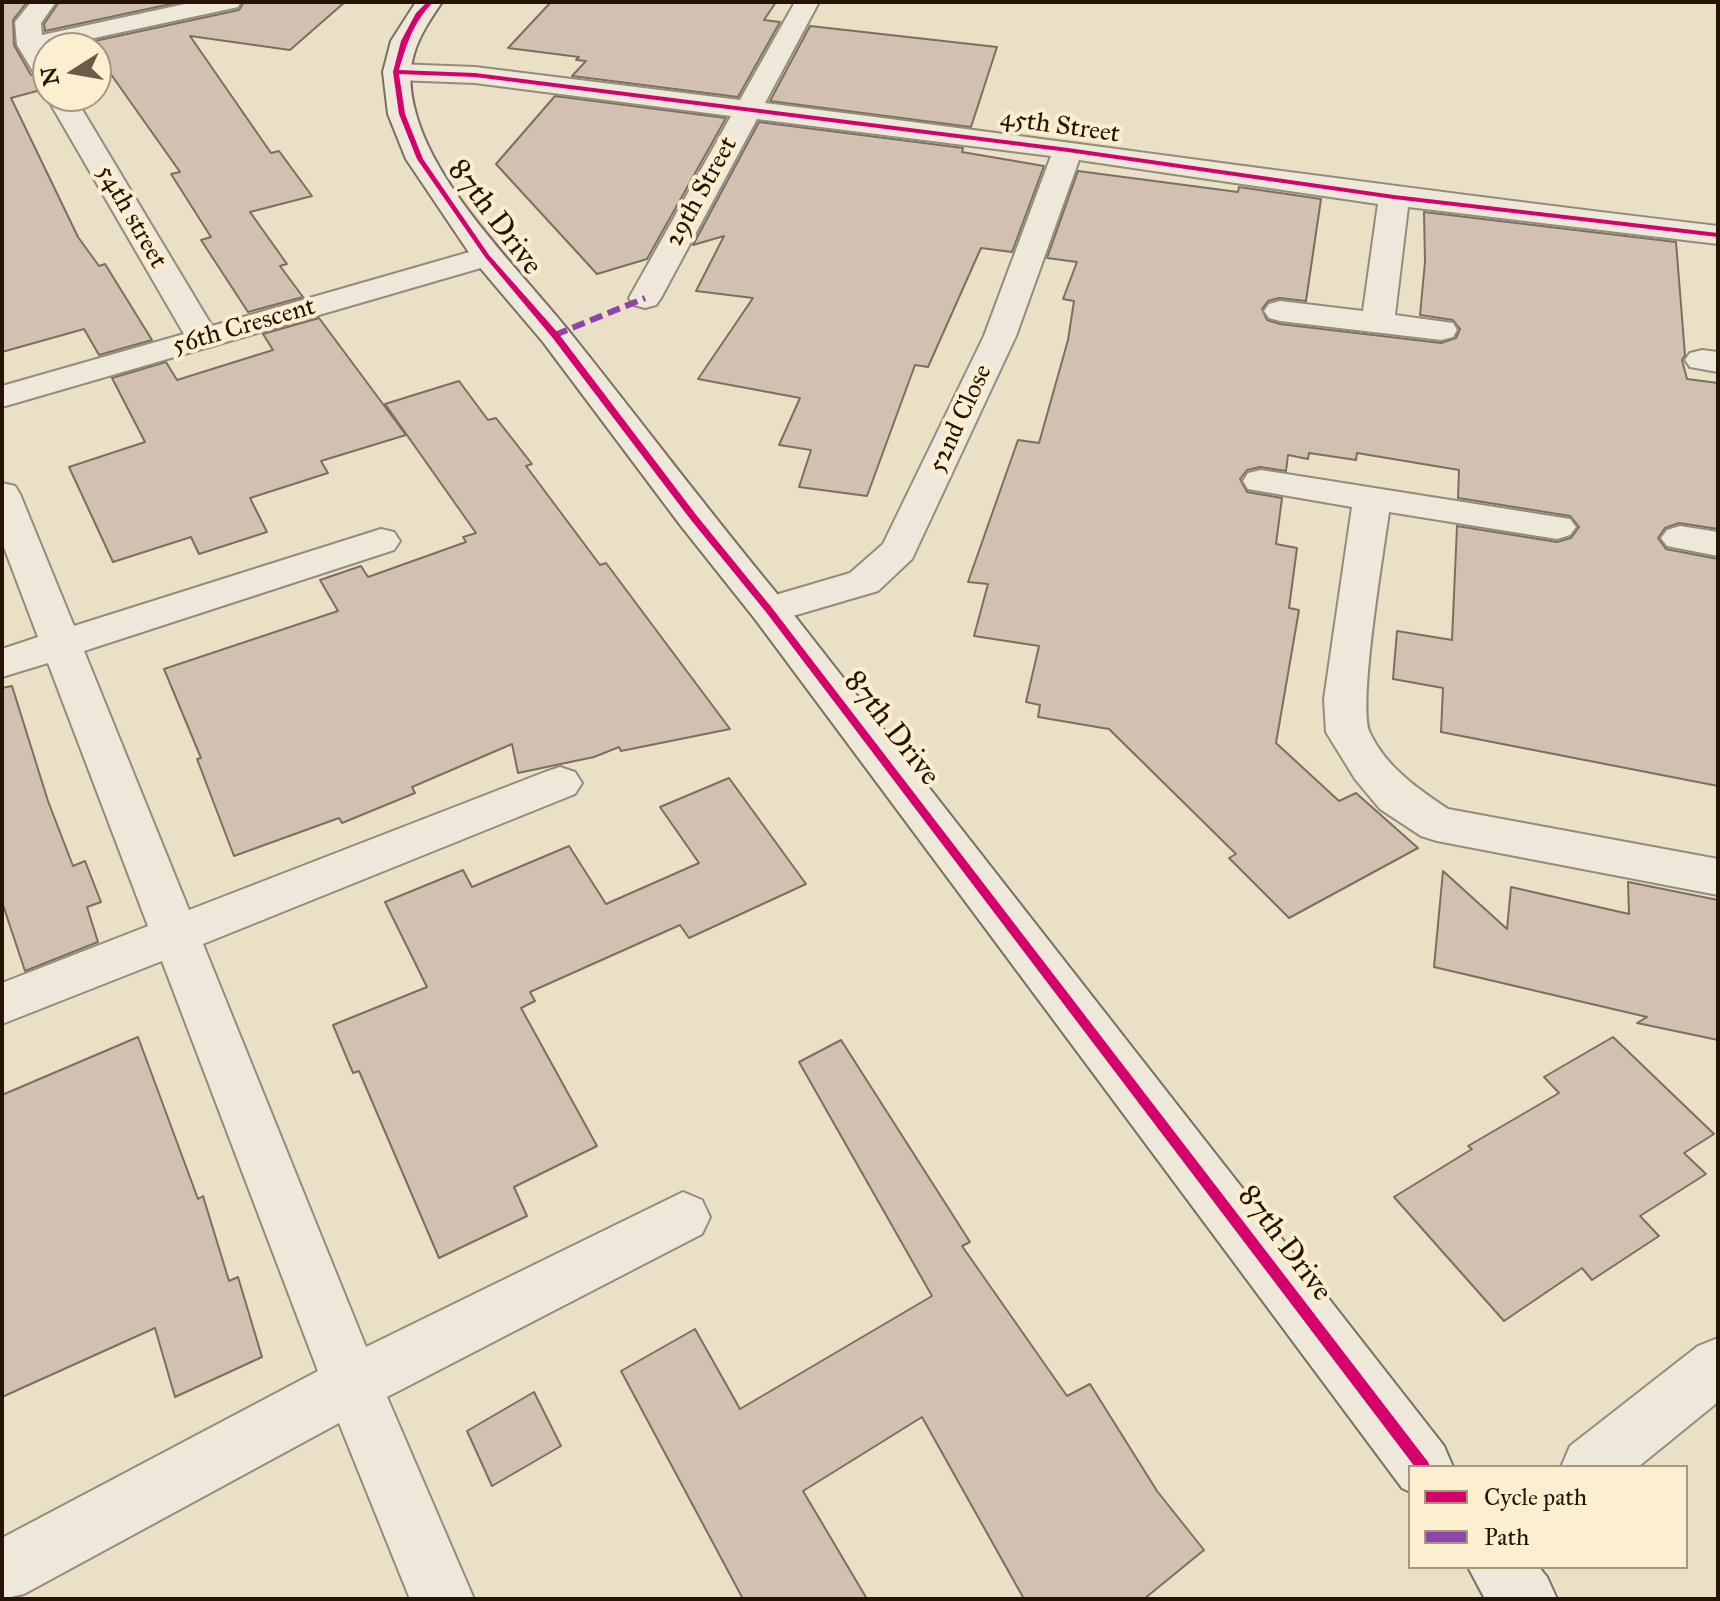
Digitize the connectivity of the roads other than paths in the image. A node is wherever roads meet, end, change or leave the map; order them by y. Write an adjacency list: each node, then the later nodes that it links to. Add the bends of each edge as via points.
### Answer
1 (44, 2): 5 (street, via 28,22)
2 (229, 2): 5 (street)
3 (430, 2): 7 (street, 87th Drive, via 404,41)
4 (807, 2): 8 (street, 29th Street)
5 (30, 45): 6 (street)
6 (32, 48)
7 (396, 72): 8 (street, 45th Street, via 475,75); 13 (street, 87th Drive, via 402,114 420,159)
8 (747, 110): 10 (street, 45th Street); 14 (street, 29th Street)
9 (69, 112): 18 (street, 54th street)
10 (1068, 150): 11 (street, 45th Street); 27 (street, 52nd Close, via 1000,336 899,550 864,582)
11 (1394, 197): 12 (street, 45th Street); 16 (street)
12 (1718, 235)
13 (487, 256): 18 (street, 56th Crescent); 27 (street, 87th Drive)
14 (645, 298)
15 (1280, 311): 16 (street)
16 (1378, 322): 17 (street)
17 (1441, 330)
18 (203, 339): 19 (street, 56th Crescent)
19 (2, 397)
20 (1261, 481): 22 (street)
21 (2, 494): 28 (street)
22 (1372, 498): 23 (street); 31 (street, via 1345,699 1347,732 1387,788 1437,824)
23 (1557, 527)
24 (1680, 538): 26 (street)
25 (381, 541): 28 (street)
26 (1718, 544)
27 (769, 610): 37 (street, 87th Drive)
28 (61, 644): 29 (street); 32 (street)
29 (2, 663)
30 (560, 783): 32 (street)
31 (1718, 877)
32 (175, 937): 33 (street); 36 (street)
33 (2, 1004)
34 (683, 1217): 36 (street)
35 (1718, 1366): 38 (street)
36 (352, 1384): 40 (street); 41 (street)
37 (1421, 1465)
38 (1594, 1465)
39 (1501, 1569): 42 (street)
40 (2, 1572)
41 (442, 1599)
42 (1525, 1599)

